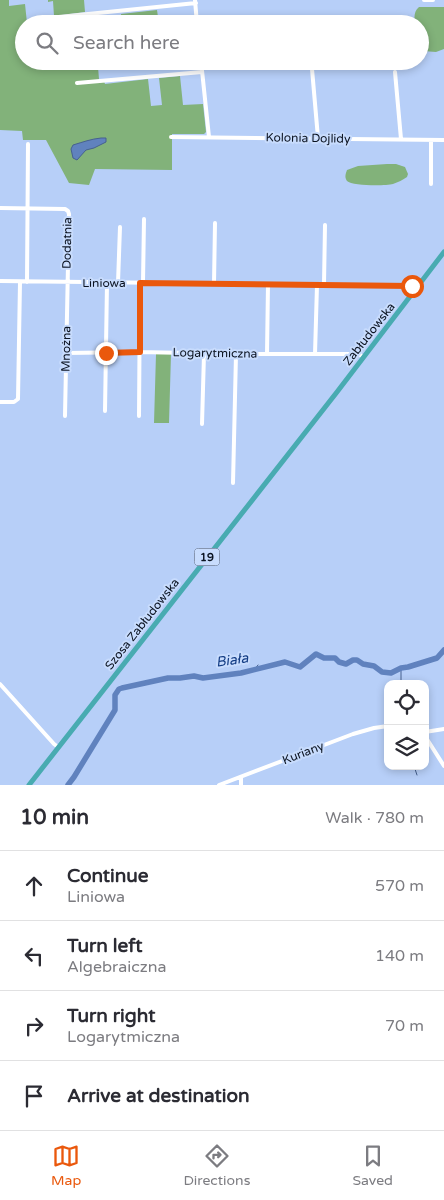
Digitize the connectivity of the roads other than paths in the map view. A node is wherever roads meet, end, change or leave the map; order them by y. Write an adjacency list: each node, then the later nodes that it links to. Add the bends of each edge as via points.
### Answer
1 (424, 0): 2 (street)
2 (433, 0)
3 (195, 2): 4 (street); 5 (street)
4 (76, 15)
5 (196, 15)
6 (312, 70): 12 (street)
7 (202, 72): 9 (street); 11 (street)
8 (395, 72): 13 (street)
9 (77, 83)
10 (171, 137): 11 (street, Kolonia Dojlidy)
11 (209, 137): 12 (street, Kolonia Dojlidy)
12 (318, 138): 13 (street, Kolonia Dojlidy)
13 (401, 140): 14 (street, Kolonia Dojlidy)
14 (431, 140): 15 (street, Kolonia Dojlidy); 17 (street)
15 (444, 140)
16 (28, 144): 19 (street)
17 (431, 184)
18 (0, 208): 19 (street, Dodatnia)
19 (28, 208): 27 (street); 28 (street, Dodatnia, via 68,211)
20 (144, 218): 31 (street)
21 (215, 223): 32 (street)
22 (325, 225): 35 (street)
23 (120, 227): 30 (street)
24 (444, 252): 36 (highway, Zabłudowska / 19)
25 (0, 282): 26 (street, Liniowa)
26 (20, 282): 27 (street, Liniowa); 45 (street, via 18,399)
27 (27, 282): 28 (street, Liniowa)
28 (67, 282): 29 (street, Liniowa); 38 (street, Mnożna)
29 (107, 283): 30 (street, Liniowa); 39 (street)
30 (118, 283): 31 (street, Liniowa)
31 (142, 283): 32 (street, Liniowa); 37 (street)
32 (214, 284): 33 (street, Liniowa)
33 (268, 284): 34 (street, Liniowa); 42 (street)
34 (317, 284): 35 (street, Liniowa); 43 (street)
35 (324, 284): 36 (street, Liniowa, via 412,286)
36 (417, 289): 44 (highway, Zabłudowska / 19)
37 (140, 352): 39 (street, Logarytmiczna); 40 (street, Logarytmiczna); 48 (street)
38 (66, 353): 39 (street, Logarytmiczna); 47 (street, Mnożna)
39 (106, 353): 46 (street)
40 (204, 354): 41 (street, Logarytmiczna); 49 (street)
41 (236, 354): 42 (street, Logarytmiczna); 51 (street)
42 (267, 354): 43 (street, Logarytmiczna)
43 (315, 354): 44 (street, Logarytmiczna, via 360,354)
44 (363, 357): 50 (highway, Zabłudowska / 19)
45 (0, 402)
46 (105, 411)
47 (65, 416)
48 (139, 416)
49 (202, 424)
50 (309, 427): 57 (highway, Szosa Zabłudowska / 19)
51 (233, 483)
52 (0, 684): 57 (street)
53 (384, 727): 59 (street, Kuriany, via 353,734)
54 (444, 730): 55 (street)
55 (429, 733)
56 (429, 741): 58 (street)
57 (58, 747): 60 (highway, Szosa Zabłudowska / 19)
58 (444, 766)
59 (240, 777): 61 (street, Kuriany); 62 (street)
60 (29, 785)
61 (218, 785)
62 (242, 785)

